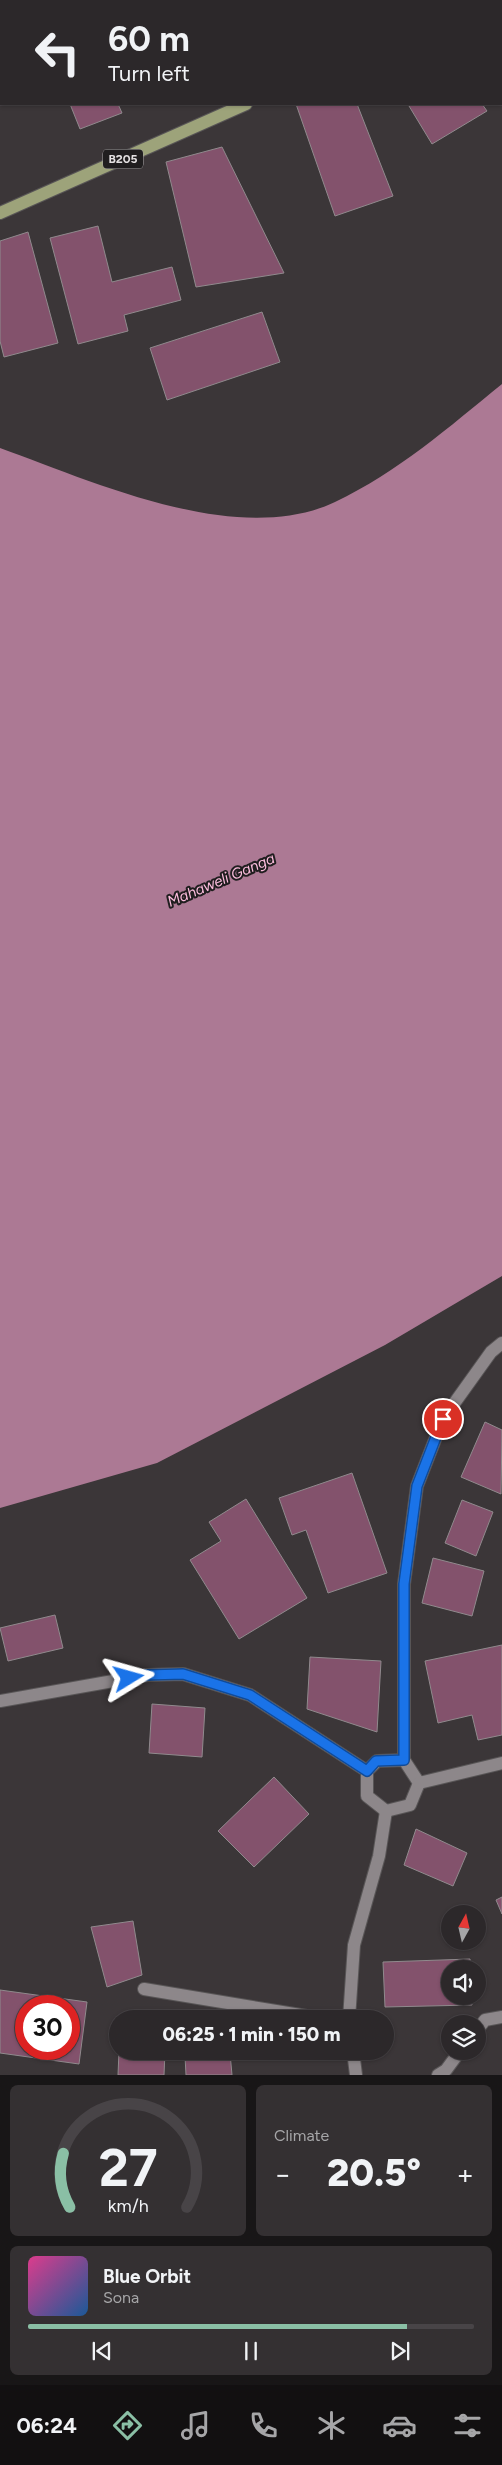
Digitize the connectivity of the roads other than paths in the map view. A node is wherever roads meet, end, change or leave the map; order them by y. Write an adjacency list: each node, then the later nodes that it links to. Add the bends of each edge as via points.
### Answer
1 (244, 105): 2 (main road, B205)
2 (0, 213)
3 (502, 1343): 5 (street, via 491,1352 443,1419 417,1486 404,1584)
4 (0, 1701): 7 (street, via 147,1675 183,1674 250,1695)
5 (404, 1760): 7 (street, via 376,1761); 8 (street)
6 (502, 1763): 8 (street)
7 (367, 1771): 9 (street, via 367,1796)
8 (419, 1783): 9 (street, via 410,1804)
9 (386, 1811): 12 (street, via 379,1856 354,1945)
10 (144, 1989): 11 (street)
11 (271, 2010)
12 (350, 2010)
13 (502, 2017): 14 (street)
14 (486, 2020)
15 (354, 2060): 17 (street)
16 (453, 2060): 18 (street)
17 (356, 2075)
18 (438, 2075)

